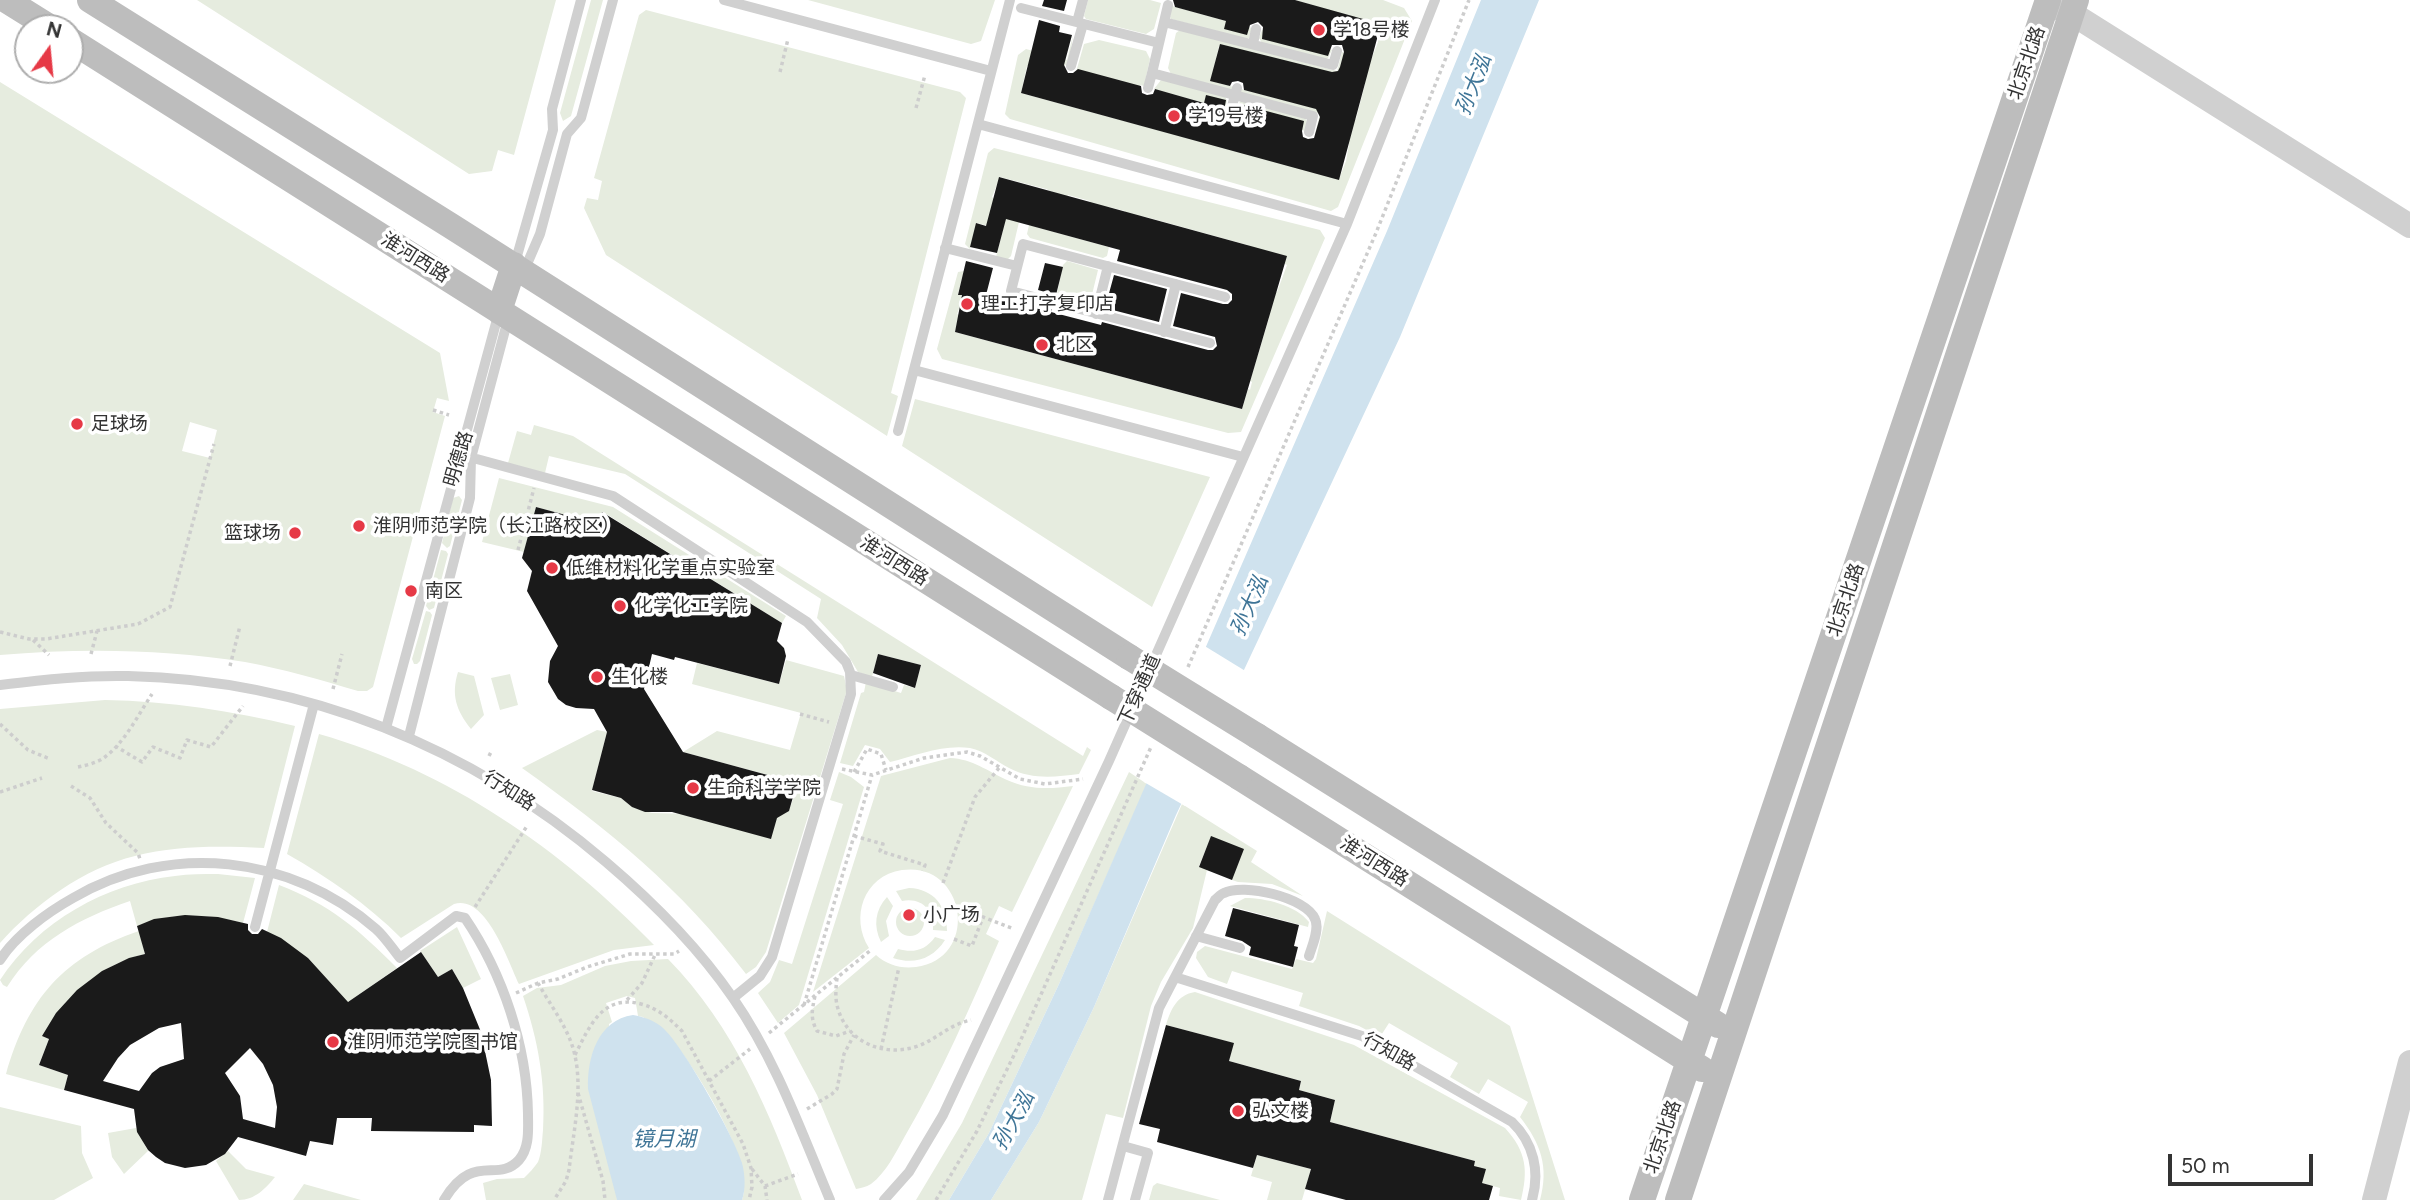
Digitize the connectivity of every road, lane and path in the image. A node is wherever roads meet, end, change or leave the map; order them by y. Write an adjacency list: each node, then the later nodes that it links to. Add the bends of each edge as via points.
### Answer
1 (6, 0): 14 (main road)
2 (90, 0): 39 (main road)
3 (581, 0): 39 (lane, via 551,109 553,130)
4 (613, 0): 39 (lane, via 581,118 567,134 540,234)
5 (724, 0): 24 (lane)
6 (1010, 0): 24 (lane)
7 (1083, 0): 16 (lane)
8 (1435, 0): 34 (lane, 下穿通道)
9 (1469, 0): 64 (path, via 1376,233)
10 (2047, 2): 12 (street); 117 (main road, 北京北路)
11 (1168, 5): 15 (lane)
12 (2074, 6): 35 (street); 121 (main road, 北京北路)
13 (1021, 8): 16 (lane)
14 (28, 14)
15 (1164, 22): 19 (lane); 20 (lane)
16 (1080, 23): 19 (lane); 23 (lane)
17 (1256, 29): 20 (lane)
18 (788, 39): 25 (path)
19 (1159, 43): 26 (lane)
20 (1249, 47): 22 (lane, via 1324,68 1333,65)
21 (84, 49): 42 (main road, 淮河西路)
22 (1337, 51)
23 (1071, 66)
24 (991, 71): 32 (lane)
25 (780, 72)
26 (1152, 73): 28 (lane); 29 (lane)
27 (925, 75): 30 (path)
28 (1148, 88)
29 (1236, 92): 31 (lane); 33 (lane, via 1314,112)
30 (916, 108)
31 (1231, 110)
32 (978, 124): 34 (lane); 36 (lane)
33 (1309, 132)
34 (1347, 224): 52 (lane, 下穿通道)
35 (2410, 226)
36 (945, 248): 37 (lane); 46 (lane)
37 (1017, 266): 38 (lane, via 1023,244); 43 (lane, via 1011,291)
38 (1108, 266): 40 (lane); 43 (lane)
39 (519, 269): 42 (main road); 117 (main road, bridge)
40 (1176, 284): 41 (lane); 44 (lane)
41 (1225, 297)
42 (504, 314): 51 (lane, 明德路); 125 (main road, 淮河西路, bridge)
43 (1096, 314): 44 (lane)
44 (1164, 332): 45 (lane)
45 (1210, 344)
46 (914, 370): 49 (lane); 52 (lane)
47 (433, 411): 48 (path)
48 (449, 415)
49 (898, 430)
50 (214, 444): 56 (path, via 172,605 138,624)
51 (466, 456): 53 (lane); 74 (lane, 明德路, via 448,493); 75 (lane, 明德路, via 470,498)
52 (1243, 457): 141 (lane, 下穿通道, via 1109,761 943,1115 909,1172)
53 (537, 476): 54 (path); 63 (lane, via 613,496 807,622 846,662)
54 (518, 551)
55 (240, 626): 62 (path)
56 (97, 631): 58 (path); 59 (path)
57 (0, 632): 58 (path)
58 (32, 639): 61 (path)
59 (91, 654)
60 (342, 654): 67 (path)
61 (49, 655)
62 (230, 666)
63 (851, 675): 66 (lane); 73 (lane)
64 (1184, 676)
65 (0, 685): 69 (lane, 行知路, via 127,676 205,682)
66 (893, 687)
67 (333, 689)
68 (152, 694): 77 (path)
69 (314, 704): 74 (lane, 行知路); 94 (lane)
70 (243, 706): 77 (path, via 211,747 187,740 180,758 153,747 142,762)
71 (800, 714): 73 (path)
72 (0, 724): 80 (path, via 28,750)
73 (842, 725): 81 (lane)
74 (386, 728): 75 (lane, 行知路)
75 (409, 736): 102 (lane, 行知路, via 530,802 642,892)
76 (1157, 736): 142 (path, via 1015,1053)
77 (115, 746): 82 (path, via 93,764)
78 (492, 750): 79 (path)
79 (489, 756)
80 (50, 759)
81 (830, 766): 85 (path); 114 (lane, via 772,957 760,976)
82 (78, 767)
83 (999, 768): 84 (path, via 967,752); 88 (path, via 1045,784); 96 (path, via 975,797)
84 (886, 770): 85 (path, via 881,754 867,748); 86 (path)
85 (854, 772): 86 (path)
86 (872, 775): 92 (path)
87 (42, 778): 90 (path)
88 (1083, 779)
89 (71, 786): 93 (path, via 90,798 106,823 138,853)
90 (0, 792)
91 (527, 826): 97 (path)
92 (854, 836): 95 (path, via 883,844 880,852 925,865); 116 (path)
93 (143, 869): 94 (lane, via 215,862); 107 (lane, via 99,883 47,913)
94 (271, 871): 97 (lane, via 328,895 376,930 400,958 456,916); 98 (lane)
95 (923, 871)
96 (943, 883)
97 (467, 921): 113 (lane)
98 (256, 926)
99 (1014, 929): 101 (path, via 983,917 972,946)
100 (1196, 936): 103 (lane); 106 (lane, via 1224,892 1254,890 1284,897 1315,917); 109 (lane)
101 (954, 939)
102 (690, 943): 105 (path, via 674,954); 114 (lane, 行知路)
103 (1240, 948)
104 (871, 950): 110 (path)
105 (655, 954): 111 (path, via 630,954); 115 (path, via 642,983)
106 (1309, 956)
107 (0, 960)
108 (899, 967): 123 (path)
109 (1175, 977): 131 (lane, via 1159,1008); 145 (lane, 行知路, via 1362,1036 1512,1122 1526,1139 1535,1163)
110 (837, 978): 112 (path); 119 (path, via 837,1006)
111 (538, 983): 113 (path); 124 (path)
112 (815, 996): 116 (path); 119 (path, via 811,1012 817,1031 836,1036)
113 (505, 998): 135 (lane, via 528,1098 526,1145 509,1168 478,1170 459,1179)
114 (733, 998): 122 (lane, 行知路)
115 (627, 1000): 124 (path, via 604,1009); 128 (path, via 668,1017 682,1031)
116 (804, 1005): 122 (path)
117 (1704, 1017): 121 (main road); 125 (main road, 北京北路)
118 (972, 1020): 123 (path, via 958,1022 911,1048)
119 (850, 1031): 120 (path)
120 (854, 1035): 123 (path); 130 (path, via 832,1094)
121 (1734, 1035): 127 (main road, 北京北路)
122 (760, 1041): 128 (path); 130 (lane, 行知路)
123 (881, 1049)
124 (575, 1055): 129 (path)
125 (1689, 1061): 127 (main road, 淮河西路); 146 (main road, 北京北路)
126 (2410, 1062): 148 (street)
127 (1719, 1080): 147 (main road, 北京北路)
128 (709, 1081): 132 (path)
129 (577, 1091): 136 (path, via 569,1170); 137 (path, via 603,1181)
130 (795, 1117): 140 (lane, 行知路)
131 (1123, 1146): 143 (lane); 144 (lane, via 1148,1153)
132 (751, 1168): 134 (path); 138 (path)
133 (799, 1174): 134 (path)
134 (765, 1186): 139 (path)
135 (444, 1200)
136 (554, 1200)
137 (604, 1200)
138 (749, 1200)
139 (767, 1200)
140 (830, 1200)
141 (884, 1200)
142 (936, 1200)
143 (1108, 1200)
144 (1135, 1200)
145 (1532, 1200)
146 (1642, 1200)
147 (1678, 1200)
148 (2374, 1200)

